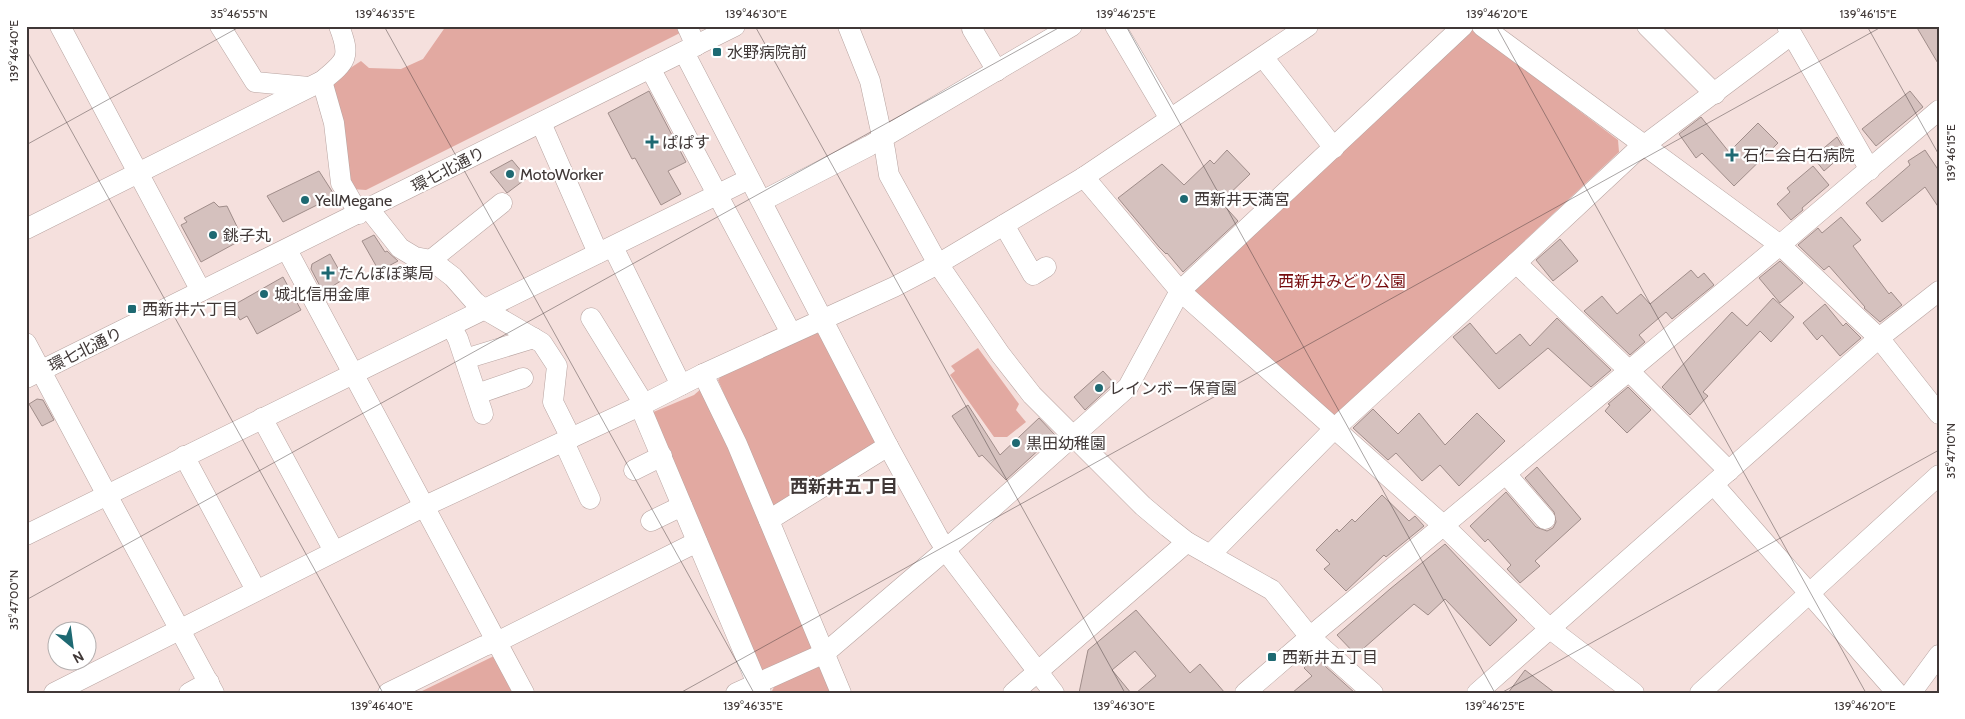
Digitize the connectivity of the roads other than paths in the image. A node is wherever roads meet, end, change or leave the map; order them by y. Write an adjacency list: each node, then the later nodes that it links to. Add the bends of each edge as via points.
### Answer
1 (60, 26): 28 (street)
2 (220, 26): 19 (street, via 255,82)
3 (339, 26): 19 (street, via 346,44 346,57 337,69)
4 (687, 26): 15 (street)
5 (736, 26): 15 (street, 環七北通り)
6 (848, 26): 24 (street, via 870,81)
7 (1072, 26): 18 (street)
8 (1114, 26): 22 (street)
9 (1308, 26): 16 (street)
10 (1463, 26): 26 (street)
11 (1482, 26): 25 (street)
12 (1647, 26): 20 (street)
13 (972, 29): 18 (street)
14 (1789, 31): 20 (street); 27 (street)
15 (690, 49): 17 (street, 環七北通り); 30 (street)
16 (1263, 57): 22 (street); 26 (street)
17 (650, 68): 23 (street, 環七北通り); 31 (street)
18 (997, 70): 24 (street)
19 (315, 84): 28 (street); 34 (street, via 334,123 341,183)
20 (1715, 94): 25 (street)
21 (1939, 110): 27 (street)
22 (1170, 119): 29 (street)
23 (541, 123): 34 (street, 環七北通り); 39 (street)
24 (882, 138): 32 (street); 42 (street, via 889,175)
25 (1644, 145): 37 (street); 41 (street)
26 (1334, 148): 44 (street)
27 (1870, 170): 37 (street)
28 (138, 174): 36 (street); 45 (street)
29 (1084, 177): 35 (street); 44 (street)
30 (749, 179): 31 (street); 32 (street)
31 (717, 194): 39 (street); 51 (street)
32 (762, 201): 49 (street)
33 (502, 203): 40 (street)
34 (364, 211): 38 (street, 環七北通り); 40 (street, via 400,248 415,257)
35 (1004, 225): 42 (street); 43 (street, via 1033,275)
36 (26, 229)
37 (1780, 245): 53 (street); 56 (street)
38 (288, 250): 45 (street, 環七北通り); 58 (street)
39 (606, 250): 47 (street); 61 (street)
40 (431, 260): 47 (street)
41 (1516, 263): 56 (street); 67 (street)
42 (938, 264): 49 (street); 68 (street, via 1032,395)
43 (1046, 267)
44 (1180, 290): 67 (street); 68 (street, via 1128,388)
45 (201, 291): 57 (street, 環七北通り)
46 (1939, 291): 53 (street)
47 (484, 309): 50 (street); 52 (street)
48 (591, 318): 63 (street)
49 (824, 319): 51 (street); 70 (street)
50 (451, 326): 55 (street); 58 (street)
51 (791, 333): 59 (street)
52 (534, 338): 55 (street); 69 (street, via 542,343 557,366 553,402)
53 (1879, 338): 65 (street); 74 (street)
54 (26, 343): 57 (street)
55 (465, 360): 62 (street)
56 (1629, 370): 74 (street); 75 (street)
57 (34, 374): 78 (street)
58 (353, 374): 66 (street); 80 (street)
59 (703, 374): 61 (street); 83 (street)
60 (523, 378): 62 (street)
61 (681, 385): 63 (street)
62 (477, 394): 64 (street)
63 (642, 405): 69 (street); 72 (street)
64 (483, 414)
65 (1939, 414)
66 (262, 418): 71 (street); 90 (street)
67 (1334, 429): 85 (street); 91 (street)
68 (1074, 436): 88 (street, via 1143,506); 89 (street)
69 (567, 440): 79 (street); 80 (street)
70 (888, 446): 83 (street); 89 (street)
71 (184, 456): 78 (street); 92 (street)
72 (662, 456): 73 (street); 81 (street)
73 (634, 470)
74 (1729, 471): 77 (street)
75 (1506, 474): 82 (street); 85 (street)
76 (1939, 476): 93 (street)
77 (1714, 485): 93 (street); 94 (street)
78 (107, 495): 86 (street); 95 (street)
79 (590, 499)
80 (425, 506): 90 (street); 97 (street)
81 (682, 506): 84 (street); 87 (street)
82 (1545, 519)
83 (769, 520): 98 (street)
84 (650, 521)
85 (1443, 525): 94 (street); 96 (street)
86 (26, 535)
87 (697, 542): 97 (street); 102 (street)
88 (1187, 542): 91 (street); 100 (street)
89 (945, 549): 98 (street); 100 (street)
90 (334, 551): 92 (street)
91 (1210, 555): 96 (street, via 1272,590)
92 (256, 590): 95 (street)
93 (1810, 593): 115 (street); 116 (street)
94 (1549, 628): 113 (street); 114 (street)
95 (180, 630): 101 (street); 103 (street)
96 (1310, 637): 111 (street); 112 (street)
97 (498, 642): 105 (street); 106 (street)
98 (825, 653): 102 (street); 108 (street)
99 (1939, 655): 117 (street)
100 (1038, 671): 109 (street); 110 (street)
101 (211, 688): 104 (street)
102 (759, 688): 107 (street)
103 (54, 693)
104 (189, 693)
105 (388, 693)
106 (524, 693)
107 (736, 693)
108 (841, 693)
109 (1012, 693)
110 (1054, 693)
111 (1245, 693)
112 (1373, 693)
113 (1477, 693)
114 (1634, 693)
115 (1700, 693)
116 (1897, 693)
117 (1911, 693)

